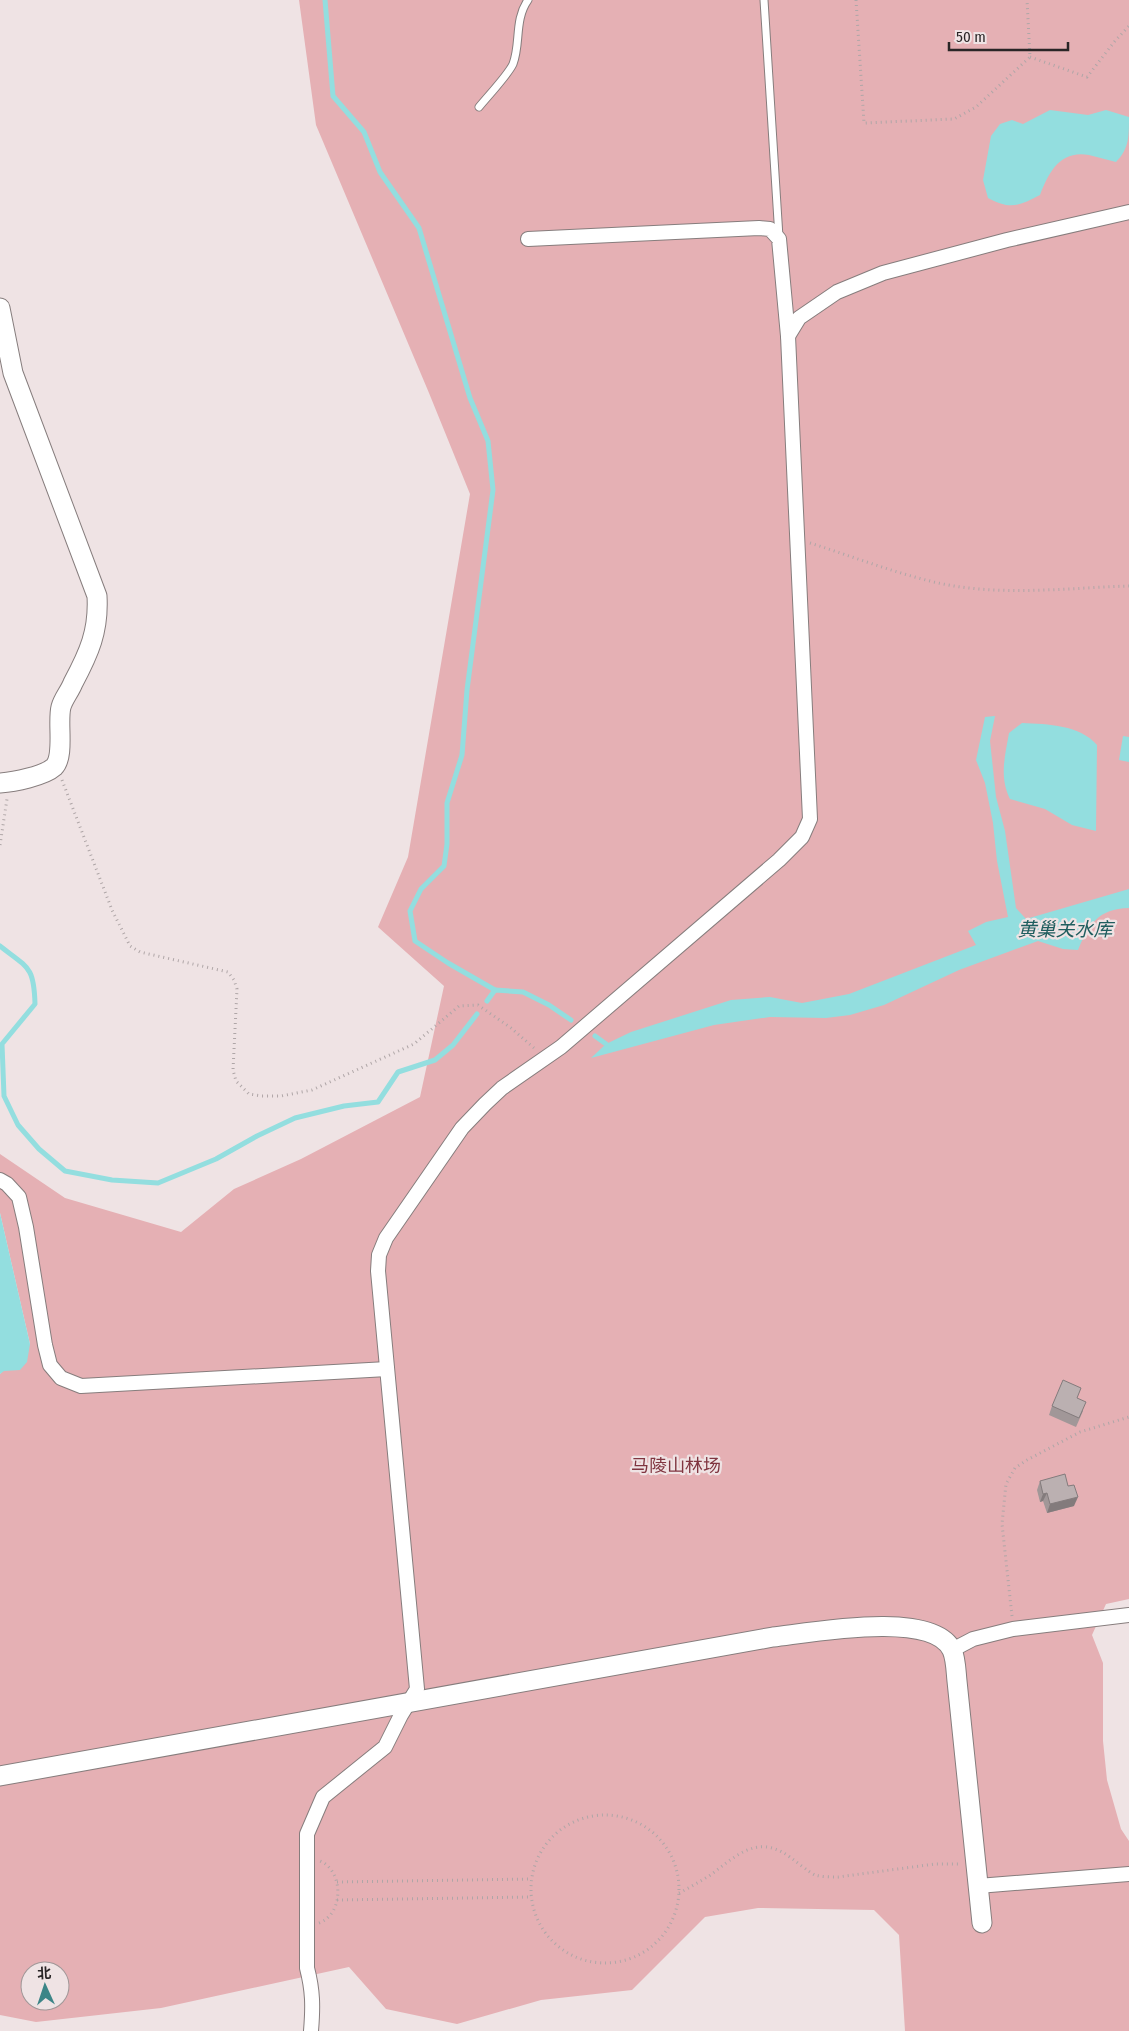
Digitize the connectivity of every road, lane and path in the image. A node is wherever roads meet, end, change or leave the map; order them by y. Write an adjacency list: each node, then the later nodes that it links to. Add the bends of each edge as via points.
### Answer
1 (528, 0): 7 (lane, via 518,22 512,65)
2 (764, 0): 10 (lane)
3 (856, 0): 6 (path, via 864,122 954,119 976,107)
4 (1027, 0): 6 (path)
5 (1129, 26): 6 (path, via 1087,77)
6 (1030, 58)
7 (479, 107)
8 (1129, 212): 12 (street, via 884,273 837,292 799,318)
9 (528, 239): 10 (street, via 760,228 770,229)
10 (779, 239): 12 (street)
11 (0, 308): 15 (street, via 13,373 97,596 98,618 89,652 61,706 60,751)
12 (788, 336): 13 (street)
13 (798, 540): 14 (path, via 935,582 963,587 1010,590); 18 (street, via 810,819 802,837 780,860)
14 (1129, 586)
15 (56, 765): 16 (street, via 46,773); 18 (path, via 112,910 130,946 140,952 228,972 234,980 237,989 233,1070 236,1081 249,1094 281,1096 321,1087 414,1044 459,1006 478,1005)
16 (4, 782): 17 (path)
17 (0, 845)
18 (545, 1058): 20 (street, via 502,1088 462,1128 386,1238 379,1255 378,1270)
19 (0, 1180): 20 (street, via 19,1197 45,1345 50,1365 61,1378 81,1386)
20 (387, 1369): 25 (street, via 417,1689)
21 (1129, 1416): 23 (path, via 1080,1432 1027,1460 1016,1468 1006,1484 1002,1524)
22 (1129, 1615): 23 (street)
23 (1013, 1629): 24 (street, via 973,1639)
24 (952, 1650): 25 (street, via 937,1636 912,1628 876,1625 773,1637); 30 (street)
25 (410, 1702): 26 (street); 27 (street, via 385,1747 322,1797 307,1834)
26 (0, 1776)
27 (307, 1855): 31 (path, via 324,1862); 36 (street)
28 (1129, 1874): 30 (street)
29 (532, 1878): 31 (path); 32 (path, via 535,1863 547,1842 566,1826 589,1817 613,1816 637,1822 657,1836 672,1856 679,1880); 33 (path)
30 (977, 1880): 32 (path, via 956,1862 824,1877 813,1874 804,1865 770,1846 742,1852); 35 (street)
31 (337, 1882): 34 (path)
32 (678, 1894): 33 (path, via 678,1904 669,1927 653,1946 632,1958 608,1964 583,1960 561,1950 544,1933 533,1911)
33 (532, 1897): 34 (path)
34 (337, 1900): 36 (path, via 332,1913 324,1921)
35 (982, 1923)
36 (307, 1927): 37 (street, via 307,1968 314,2005)
37 (311, 2031)

